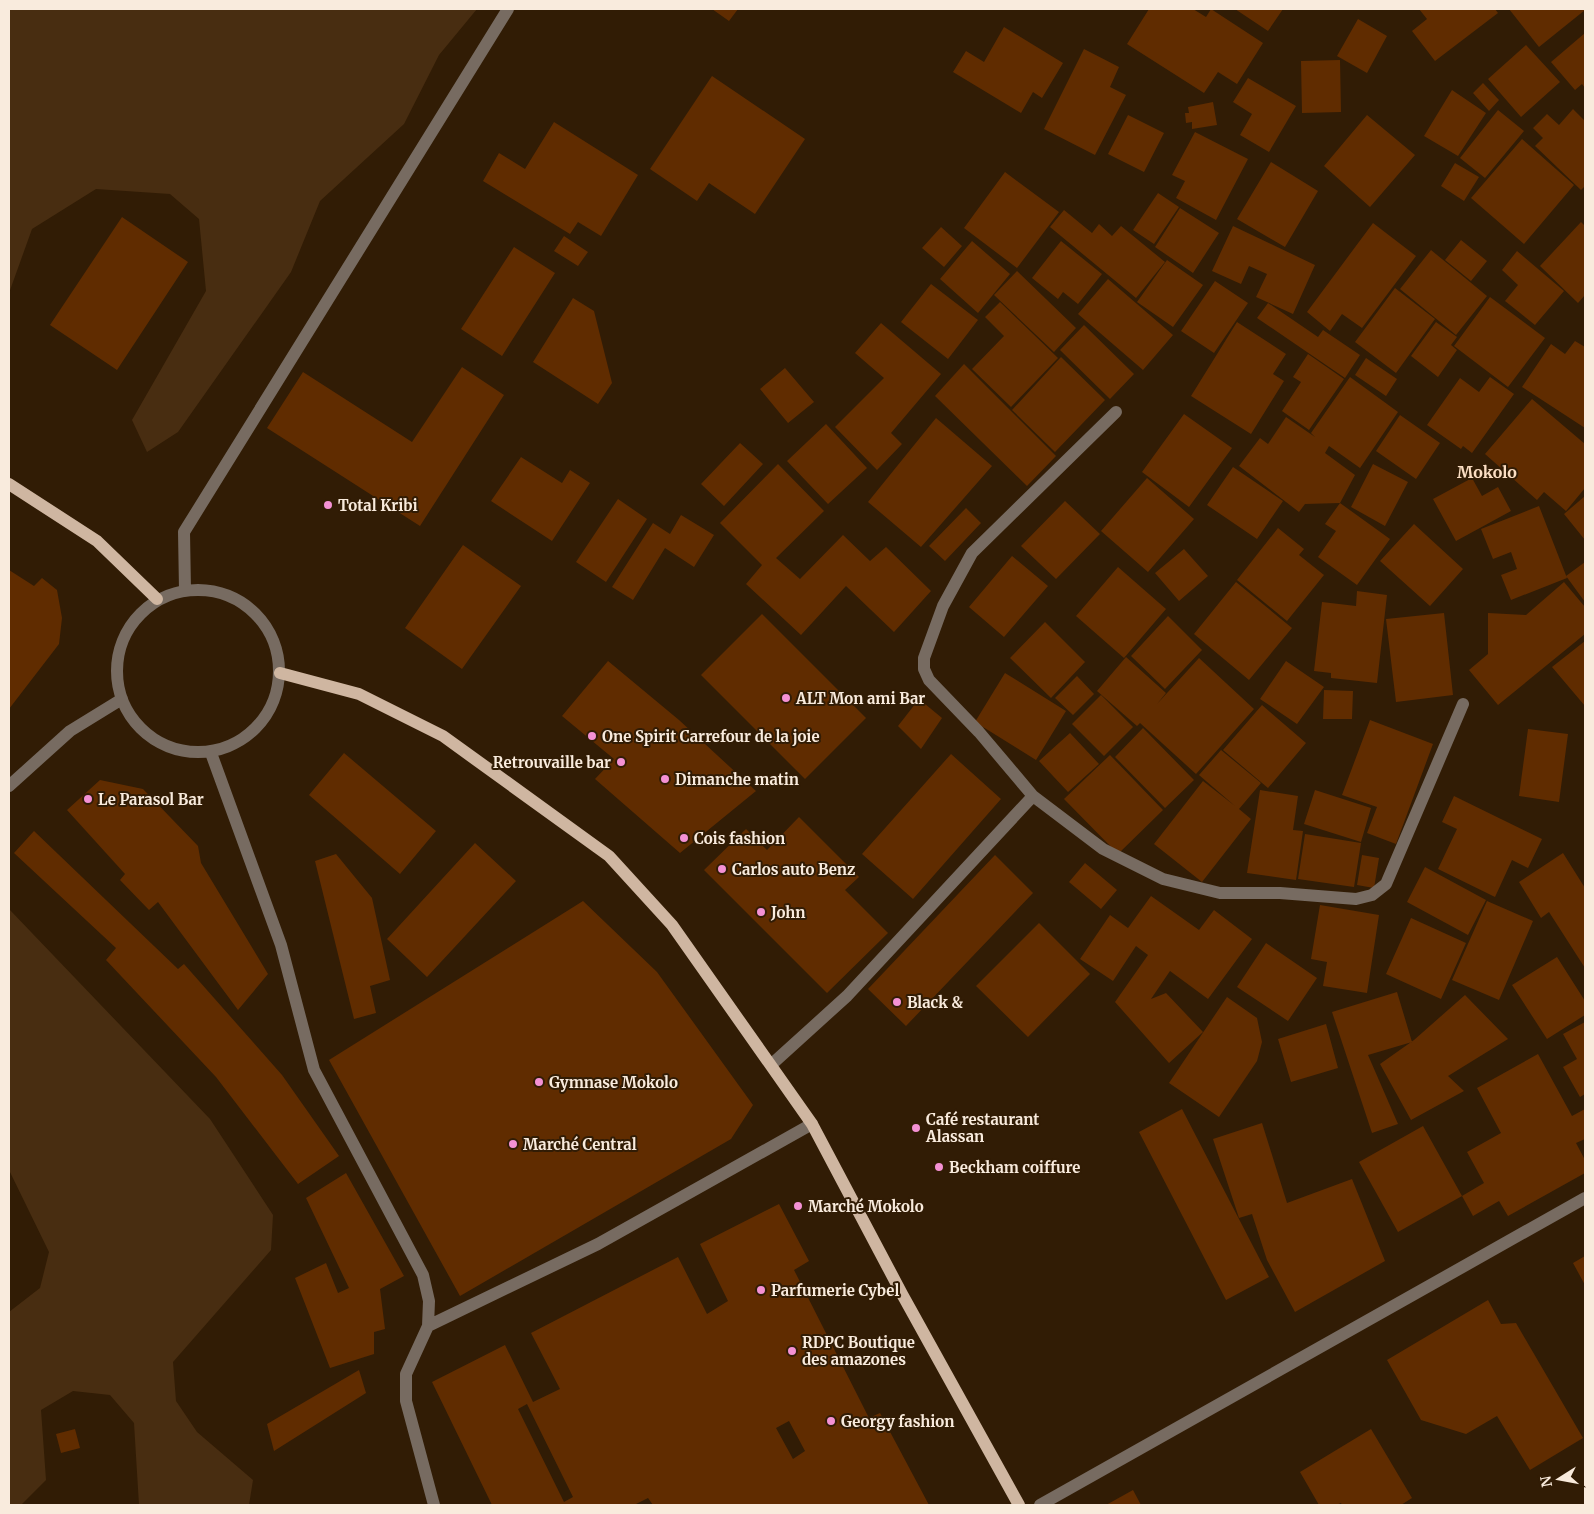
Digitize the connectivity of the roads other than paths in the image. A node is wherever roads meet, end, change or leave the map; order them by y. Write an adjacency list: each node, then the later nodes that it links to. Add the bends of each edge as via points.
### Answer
1 (508, 9): 4 (street, via 184,532)
2 (1116, 412): 11 (street, via 972,553 943,606 924,658 929,680 979,732)
3 (9, 484): 5 (main road, via 96,541)
4 (185, 590): 5 (street); 6 (street, via 213,591 240,601 261,619 275,644)
5 (158, 599): 7 (street, via 136,618 122,642 117,671)
6 (280, 673): 9 (street, via 274,701 260,725 238,743); 12 (main road, via 358,694 442,736 609,856 672,925)
7 (122, 699): 9 (street, via 132,719 147,735 167,747 189,753); 10 (street, via 70,731)
8 (1463, 704): 11 (street, via 1386,884 1372,895 1356,899 1280,893 1220,893 1163,879 1103,850)
9 (211, 753): 15 (street, via 281,945 314,1070 423,1275 429,1301)
10 (9, 786)
11 (1033, 796): 12 (street, via 847,996)
12 (772, 1064): 13 (main road)
13 (812, 1124): 15 (street, via 598,1244); 17 (main road)
14 (1585, 1198): 18 (street)
15 (428, 1326): 16 (street, via 406,1374 406,1401)
16 (434, 1505)
17 (1019, 1505)
18 (1040, 1505)

